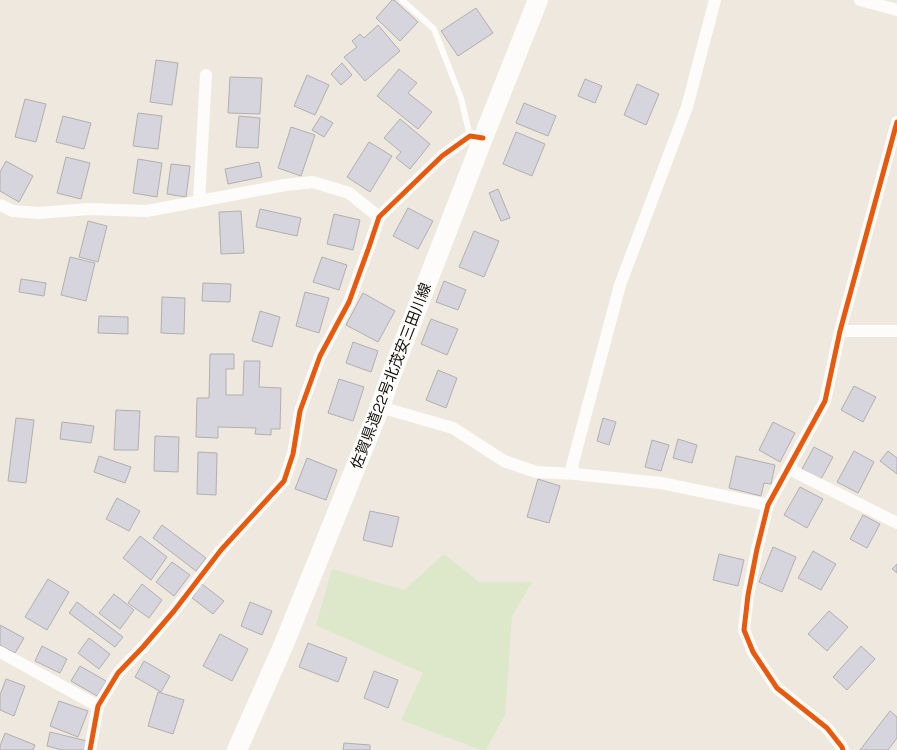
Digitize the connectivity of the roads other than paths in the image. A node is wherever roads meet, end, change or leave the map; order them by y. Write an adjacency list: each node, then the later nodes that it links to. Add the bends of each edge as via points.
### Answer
1 (402, 0): 8 (lane, via 434,29)
2 (538, 0): 8 (main road, 佐賀県道22号北茂安三田川線)
3 (715, 0): 16 (street, via 687,107 620,285 572,466)
4 (860, 0): 5 (street)
5 (897, 10)
6 (206, 75): 9 (street)
7 (897, 122): 12 (street)
8 (476, 137): 11 (street, via 442,156); 14 (main road, 佐賀県道22号北茂安三田川線)
9 (199, 202): 10 (street, via 147,211 88,209 40,213 12,211); 11 (street, via 284,185 313,182 349,193)
10 (0, 205)
11 (379, 217): 20 (street, via 349,302 320,356 300,411 293,454 284,481 221,550 174,611 118,673)
12 (840, 331): 13 (street); 15 (street, via 825,400)
13 (897, 331)
14 (380, 406): 16 (street, via 453,428 504,461 536,472); 22 (main road, 佐賀県道22号北茂安三田川線, via 284,644)
15 (789, 469): 17 (street); 18 (street)
16 (575, 474): 17 (street, via 662,483)
17 (768, 505): 23 (street, via 748,595 744,630 753,652 777,688 827,728)
18 (897, 523)
19 (0, 652): 20 (street)
20 (98, 706): 21 (street)
21 (90, 750)
22 (237, 750)
23 (843, 750)

